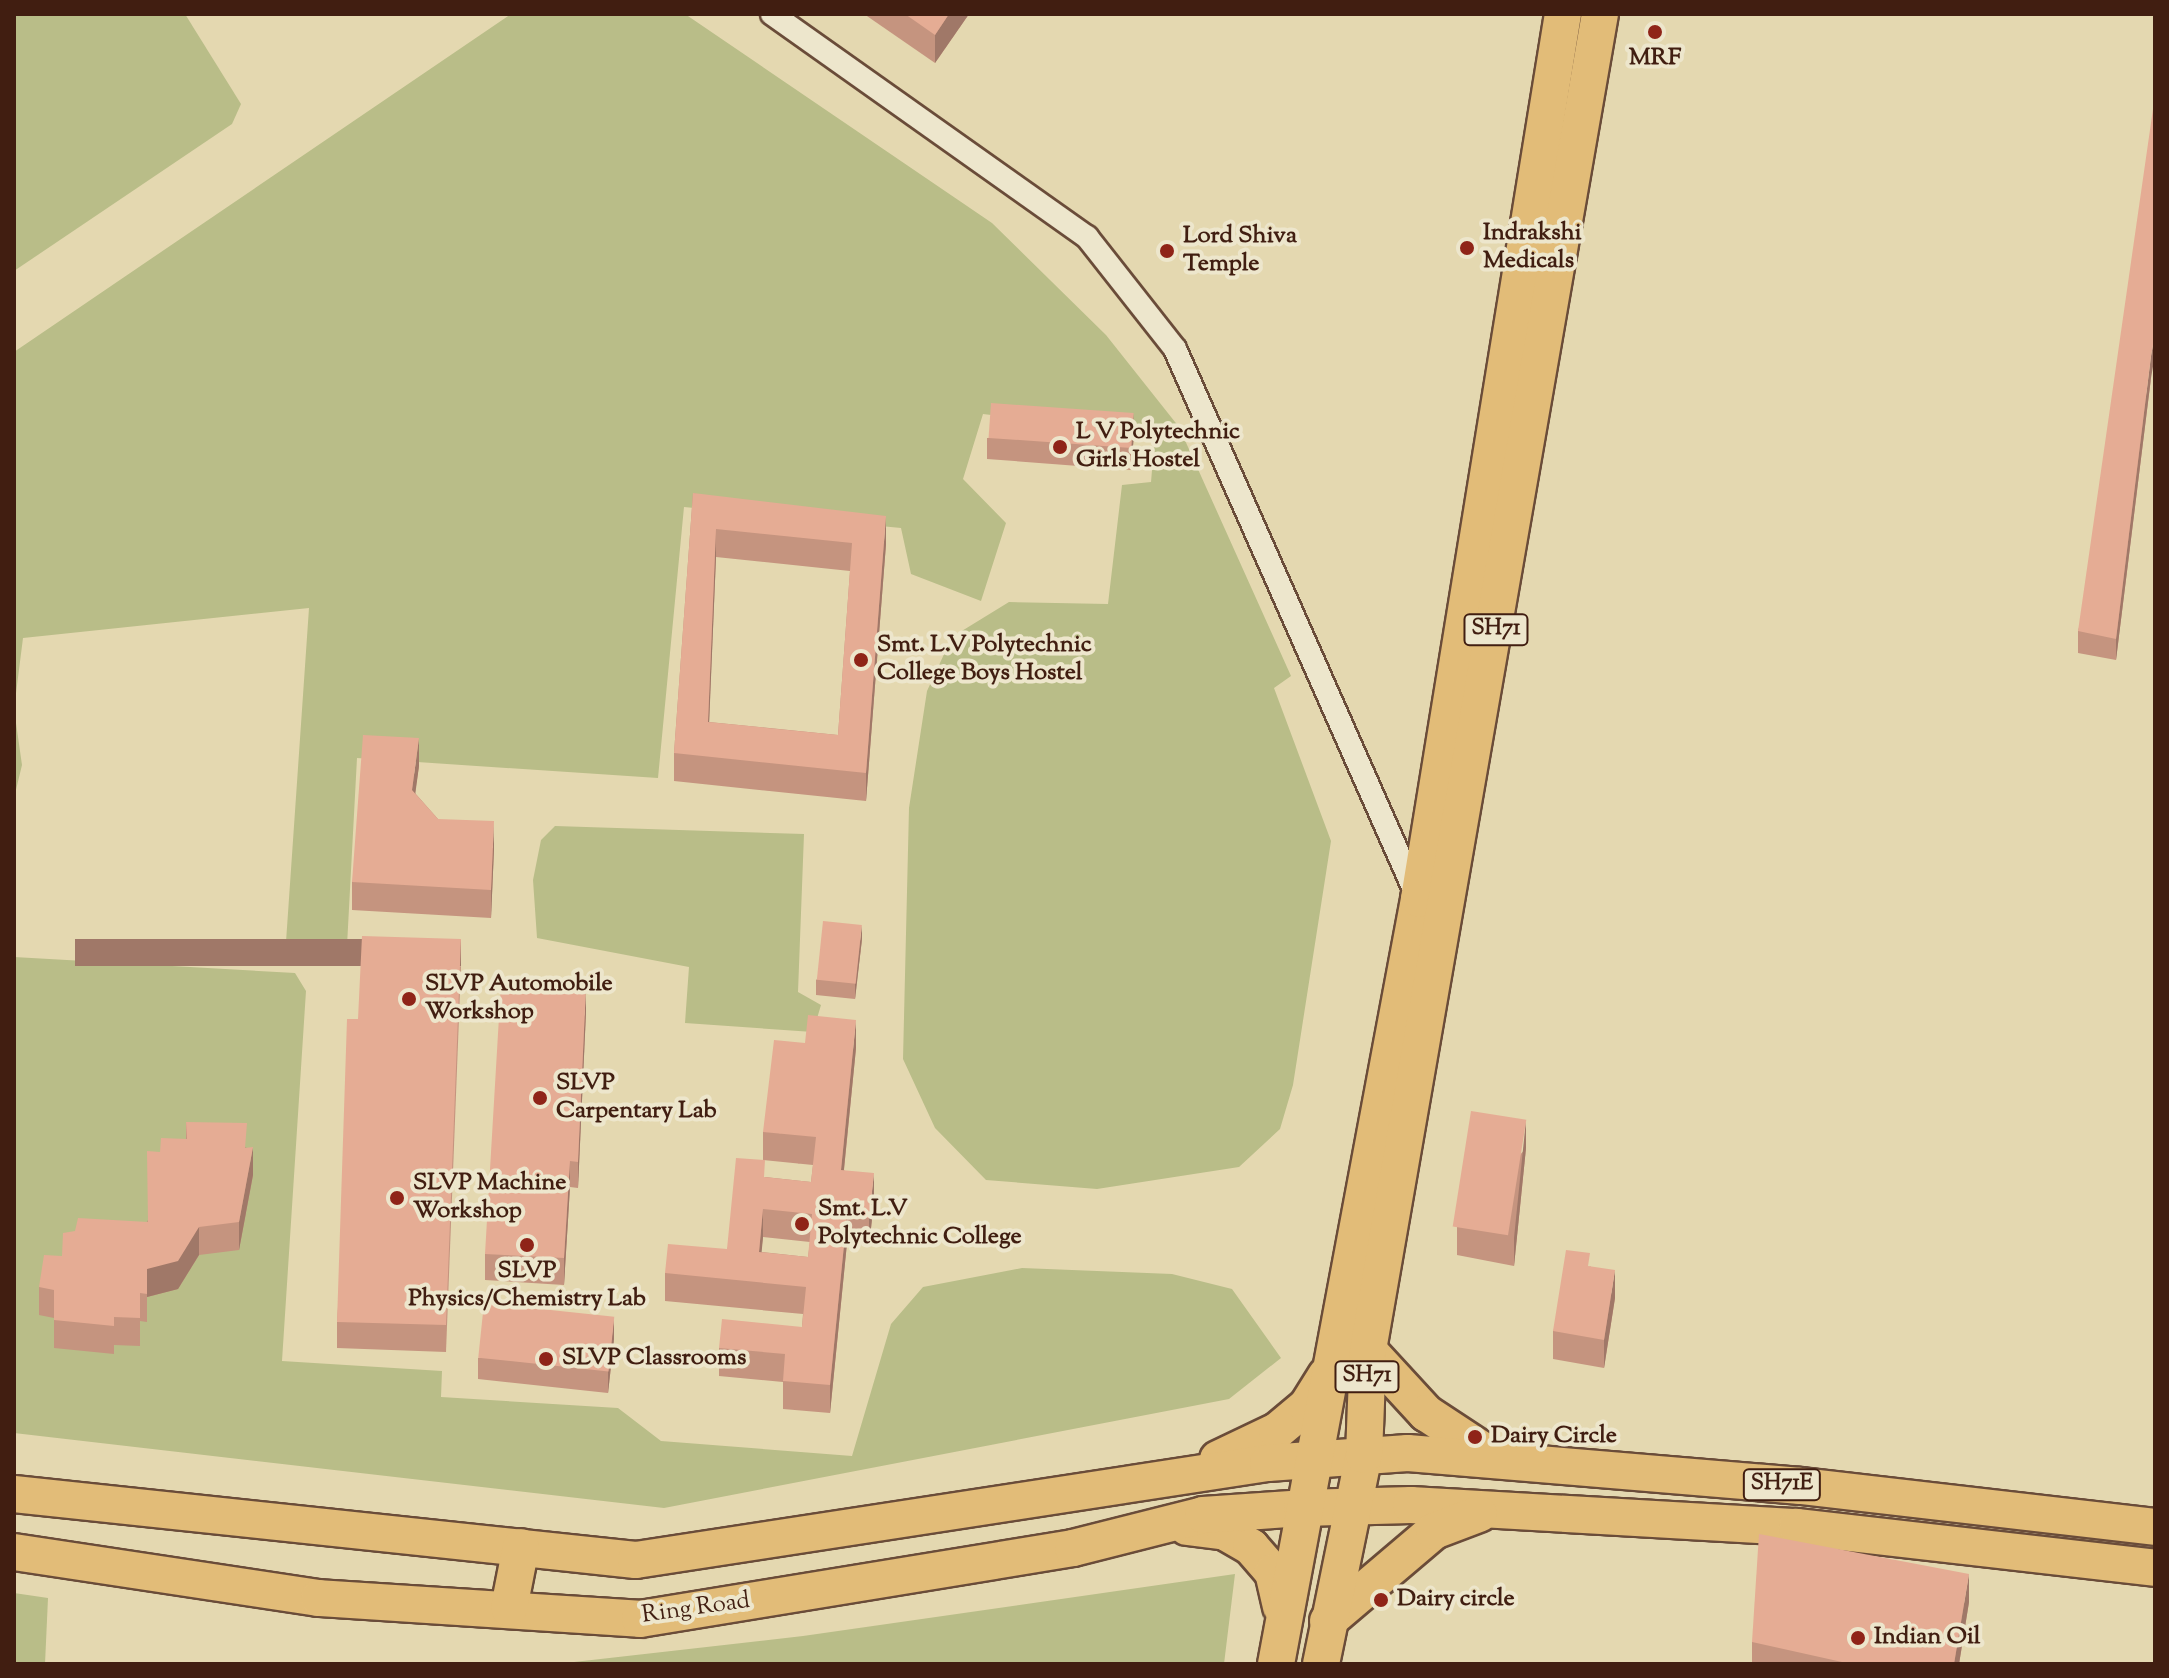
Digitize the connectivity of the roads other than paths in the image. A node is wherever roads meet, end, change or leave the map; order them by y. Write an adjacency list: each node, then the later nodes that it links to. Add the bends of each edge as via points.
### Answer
1 (772, 14): 6 (street, via 1087,237 1175,349)
2 (1563, 14): 4 (main road, SH71)
3 (1600, 14): 5 (main road, SH71)
4 (1557, 51): 5 (main road); 6 (main road, SH71)
5 (1593, 55): 6 (main road, SH71)
6 (1434, 900): 7 (main road, SH71); 8 (main road, SH71)
7 (1368, 1350): 9 (main road, SH71); 11 (main road, via 1426,1413)
8 (1331, 1367): 10 (main road, SH71); 12 (main road, via 1307,1406 1277,1431)
9 (1364, 1455): 10 (main road, SH71E); 11 (main road, SH71E); 15 (main road, SH71)
10 (1312, 1460): 12 (main road); 14 (main road, SH71)
11 (1500, 1461): 18 (main road, SH71E)
12 (1173, 1478): 19 (main road, via 636,1560)
13 (14, 1494): 19 (main road)
14 (1289, 1509): 15 (main road, SH71E); 17 (main road, Ring Road, via 1203,1515); 23 (main road, SH71)
15 (1352, 1509): 16 (main road, SH71E); 24 (main road, SH71)
16 (1492, 1509): 21 (main road, SH71E, via 1797,1527); 24 (main road, via 1434,1531)
17 (1173, 1525): 22 (main road, Ring Road, via 640,1619); 23 (main road, via 1225,1532 1251,1547 1273,1572)
18 (2155, 1527)
19 (521, 1547): 22 (main road)
20 (14, 1552): 22 (main road, Ring Road, via 319,1598)
21 (2155, 1568)
22 (509, 1608)
23 (1284, 1620): 25 (main road, SH71)
24 (1328, 1621): 26 (main road, SH71)
25 (1276, 1664)
26 (1321, 1664)

